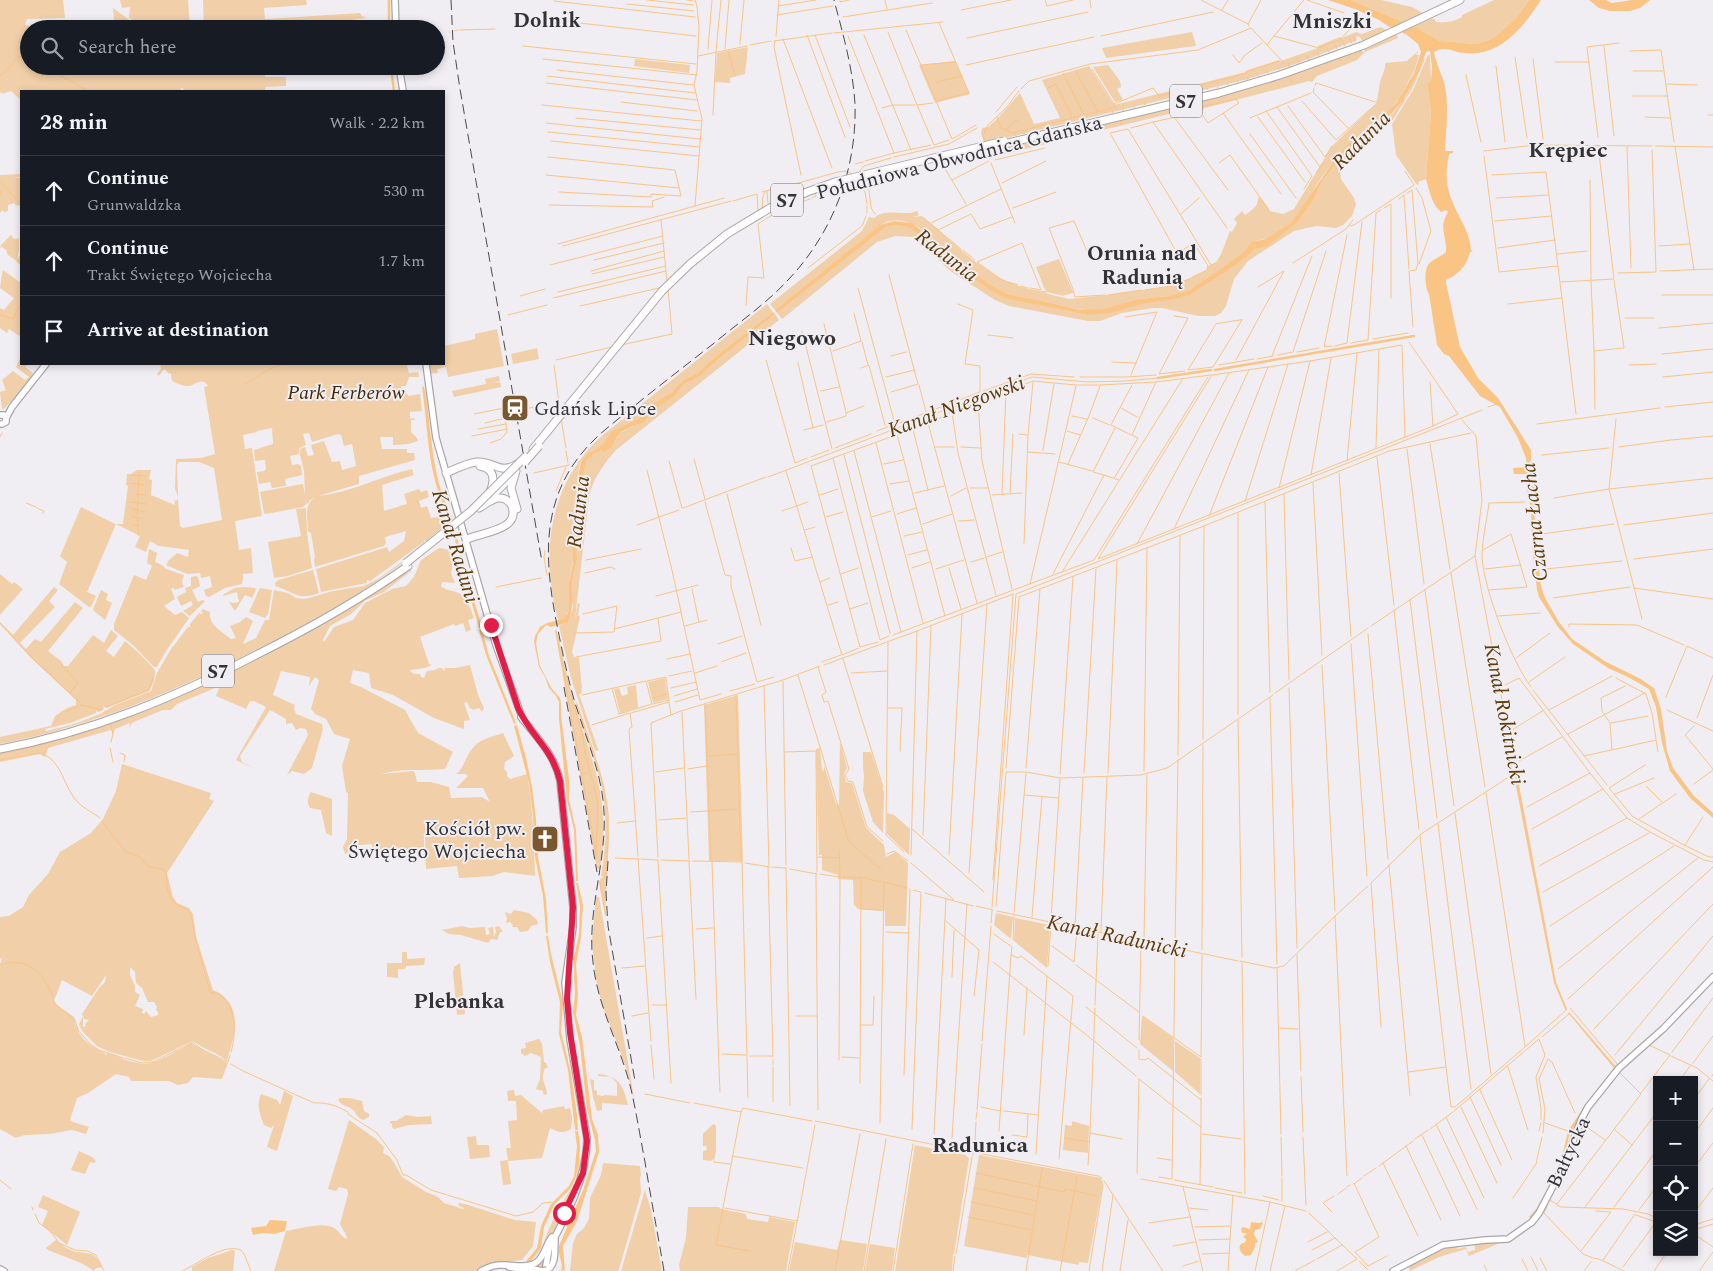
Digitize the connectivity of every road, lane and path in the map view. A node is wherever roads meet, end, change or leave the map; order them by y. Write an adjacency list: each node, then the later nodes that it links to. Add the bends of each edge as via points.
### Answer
1 (395, 0): 5 (main road)
2 (1451, 0): 4 (highway, Południowa Obwodnica Gdańska / S7)
3 (1460, 0): 4 (highway, Południowa Obwodnica Gdańska / S7)
4 (1436, 9): 8 (highway, Południowa Obwodnica Gdańska / S7, via 1363,43 1300,65 1231,86)
5 (396, 20)
6 (400, 75): 7 (main road)
7 (402, 90)
8 (1004, 143): 13 (highway, Południowa Obwodnica Gdańska / S7, bridge, via 835,182 770,208 727,234 662,291); 15 (highway, Południowa Obwodnica Gdańska / S7, bridge, via 820,191 772,212 730,237 660,298)
9 (45, 365): 11 (main road)
10 (426, 365): 16 (main road, via 436,438)
11 (3, 416): 12 (main road, via 6,422)
12 (1, 426)
13 (525, 457): 14 (highway, bridge, via 507,468 480,462); 17 (highway, S7, bridge)
14 (458, 469): 16 (highway); 17 (highway, via 487,468 494,479)
15 (516, 472): 18 (highway, Południowa Obwodnica Gdańska / S7, bridge); 19 (highway, via 511,488 516,519 507,528)
16 (447, 473): 20 (main road)
17 (490, 493): 21 (highway, S7, bridge)
18 (478, 508): 19 (highway, via 498,498 507,500 513,509 514,516 509,524); 21 (highway, Południowa Obwodnica Gdańska / S7, bridge)
19 (486, 533): 20 (highway)
20 (468, 538): 24 (main road, via 496,645 522,717 529,734 548,752 560,781 573,916 565,983 570,1039 587,1141 583,1173)
21 (407, 564): 22 (highway, S7, via 286,636 163,696 88,724); 22 (highway, S7, via 357,600 290,638 170,697 82,730)
22 (0, 748)
23 (1713, 977): 32 (main road, Bałtycka, via 1663,1029 1618,1068 1588,1108 1562,1169 1532,1222 1508,1239 1443,1245)
24 (556, 1233): 26 (main road, via 547,1243 541,1259); 31 (main road, via 548,1250); 31 (main road, via 554,1262)
25 (522, 1268): 26 (main road); 29 (main road, via 495,1265); 30 (main road)
26 (531, 1269): 31 (main road)
27 (0, 1270): 28 (main road)
28 (4, 1271)
29 (481, 1271)
30 (486, 1271)
31 (545, 1271)
32 (1393, 1271)

